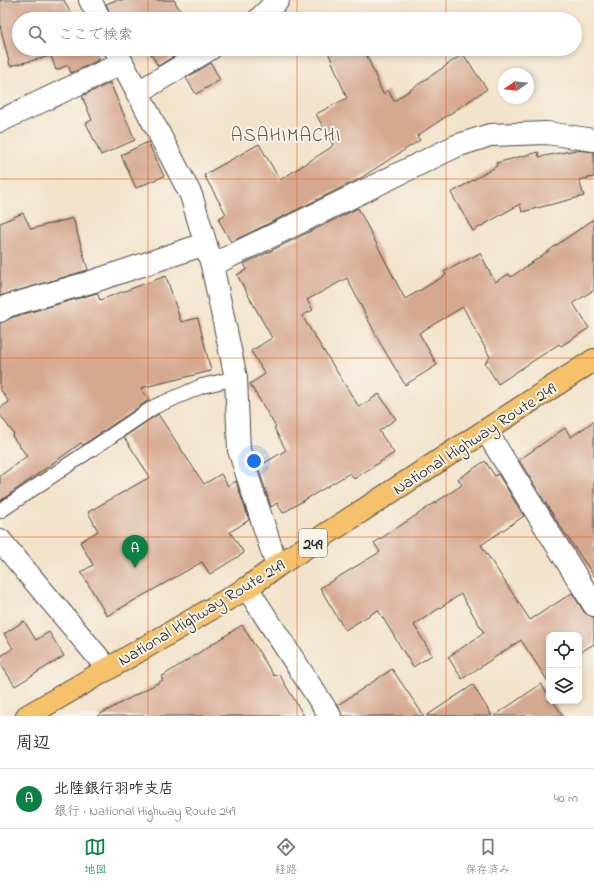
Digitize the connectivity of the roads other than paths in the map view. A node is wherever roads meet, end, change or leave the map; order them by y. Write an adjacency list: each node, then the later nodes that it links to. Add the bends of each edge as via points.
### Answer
1 (90, 0): 3 (street)
2 (278, 0): 4 (street)
3 (96, 12)
4 (265, 12)
5 (118, 56): 7 (street); 8 (street)
6 (198, 56): 7 (street)
7 (137, 93): 10 (street, via 190,195)
8 (0, 121)
9 (594, 140): 11 (street, via 547,133 490,134 456,146)
10 (205, 244): 11 (street); 12 (street, via 91,282 7,306)
11 (212, 265): 14 (street)
12 (0, 311)
13 (594, 360): 15 (highway, National Highway Route 249 / 249)
14 (236, 378): 16 (lane, via 202,386 154,407); 18 (street, via 239,450)
15 (486, 431): 18 (highway, National Highway Route 249 / 249); 20 (street)
16 (0, 511)
17 (0, 540): 21 (street)
18 (278, 566): 19 (highway, National Highway Route 249 / 249)
19 (247, 588): 21 (highway, National Highway Route 249 / 249); 23 (street)
20 (594, 605)
21 (108, 669): 22 (highway, National Highway Route 249 / 249)
22 (27, 716)
23 (330, 716)

